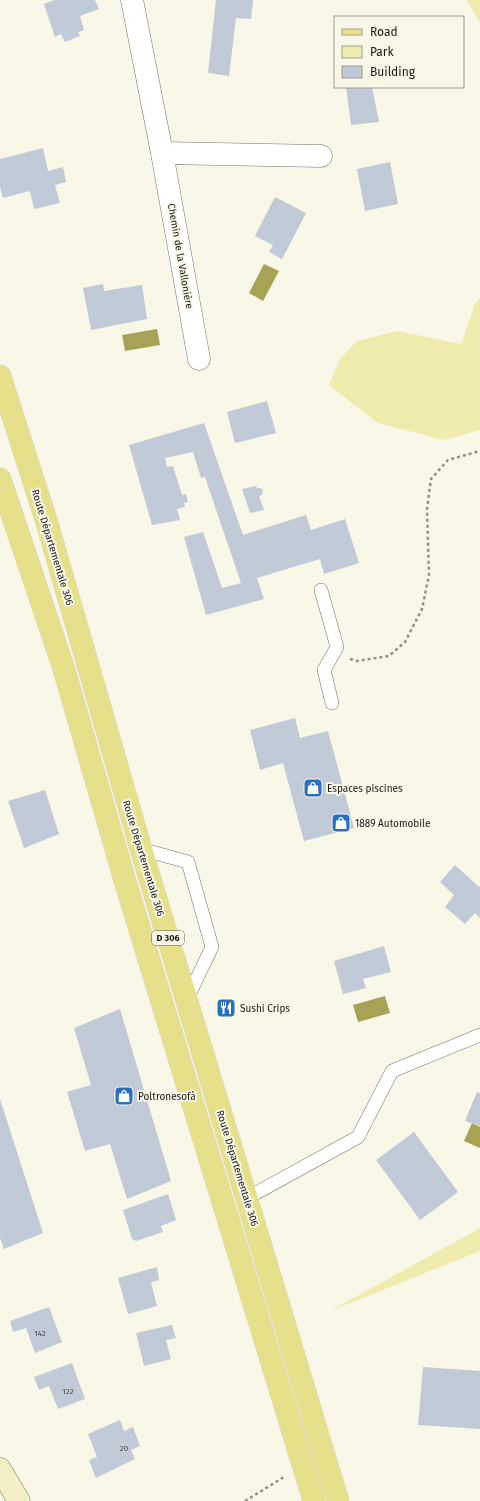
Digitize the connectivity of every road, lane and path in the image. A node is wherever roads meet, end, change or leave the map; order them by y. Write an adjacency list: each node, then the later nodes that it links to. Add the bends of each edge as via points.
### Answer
1 (132, 0): 2 (street, Chemin de la Vallonière)
2 (162, 153): 3 (street); 4 (street, Chemin de la Vallonière)
3 (321, 156)
4 (199, 359)
5 (0, 376): 11 (main road, Route Départementale 306 / D 306, via 47,523)
6 (480, 452): 9 (path, via 448,460 431,478 427,509 430,575 422,609 405,642 389,656 357,661)
7 (0, 479): 15 (main road, D 306, via 63,666 125,881)
8 (321, 590): 9 (lane, via 337,647)
9 (332, 656): 10 (lane, via 324,670)
10 (332, 703)
11 (142, 850): 12 (main road, Route Départementale 306 / D 306); 12 (lane, via 188,862 212,947)
12 (187, 999): 14 (main road, Route Départementale 306 / D 306)
13 (480, 1034): 14 (lane, via 392,1071 358,1137)
14 (247, 1198): 20 (main road, Route Départementale 306 / D 306)
15 (303, 1465): 18 (path); 19 (main road, D 306)
16 (0, 1469): 17 (street)
17 (19, 1501)
18 (245, 1501)
19 (314, 1501)
20 (338, 1501)

